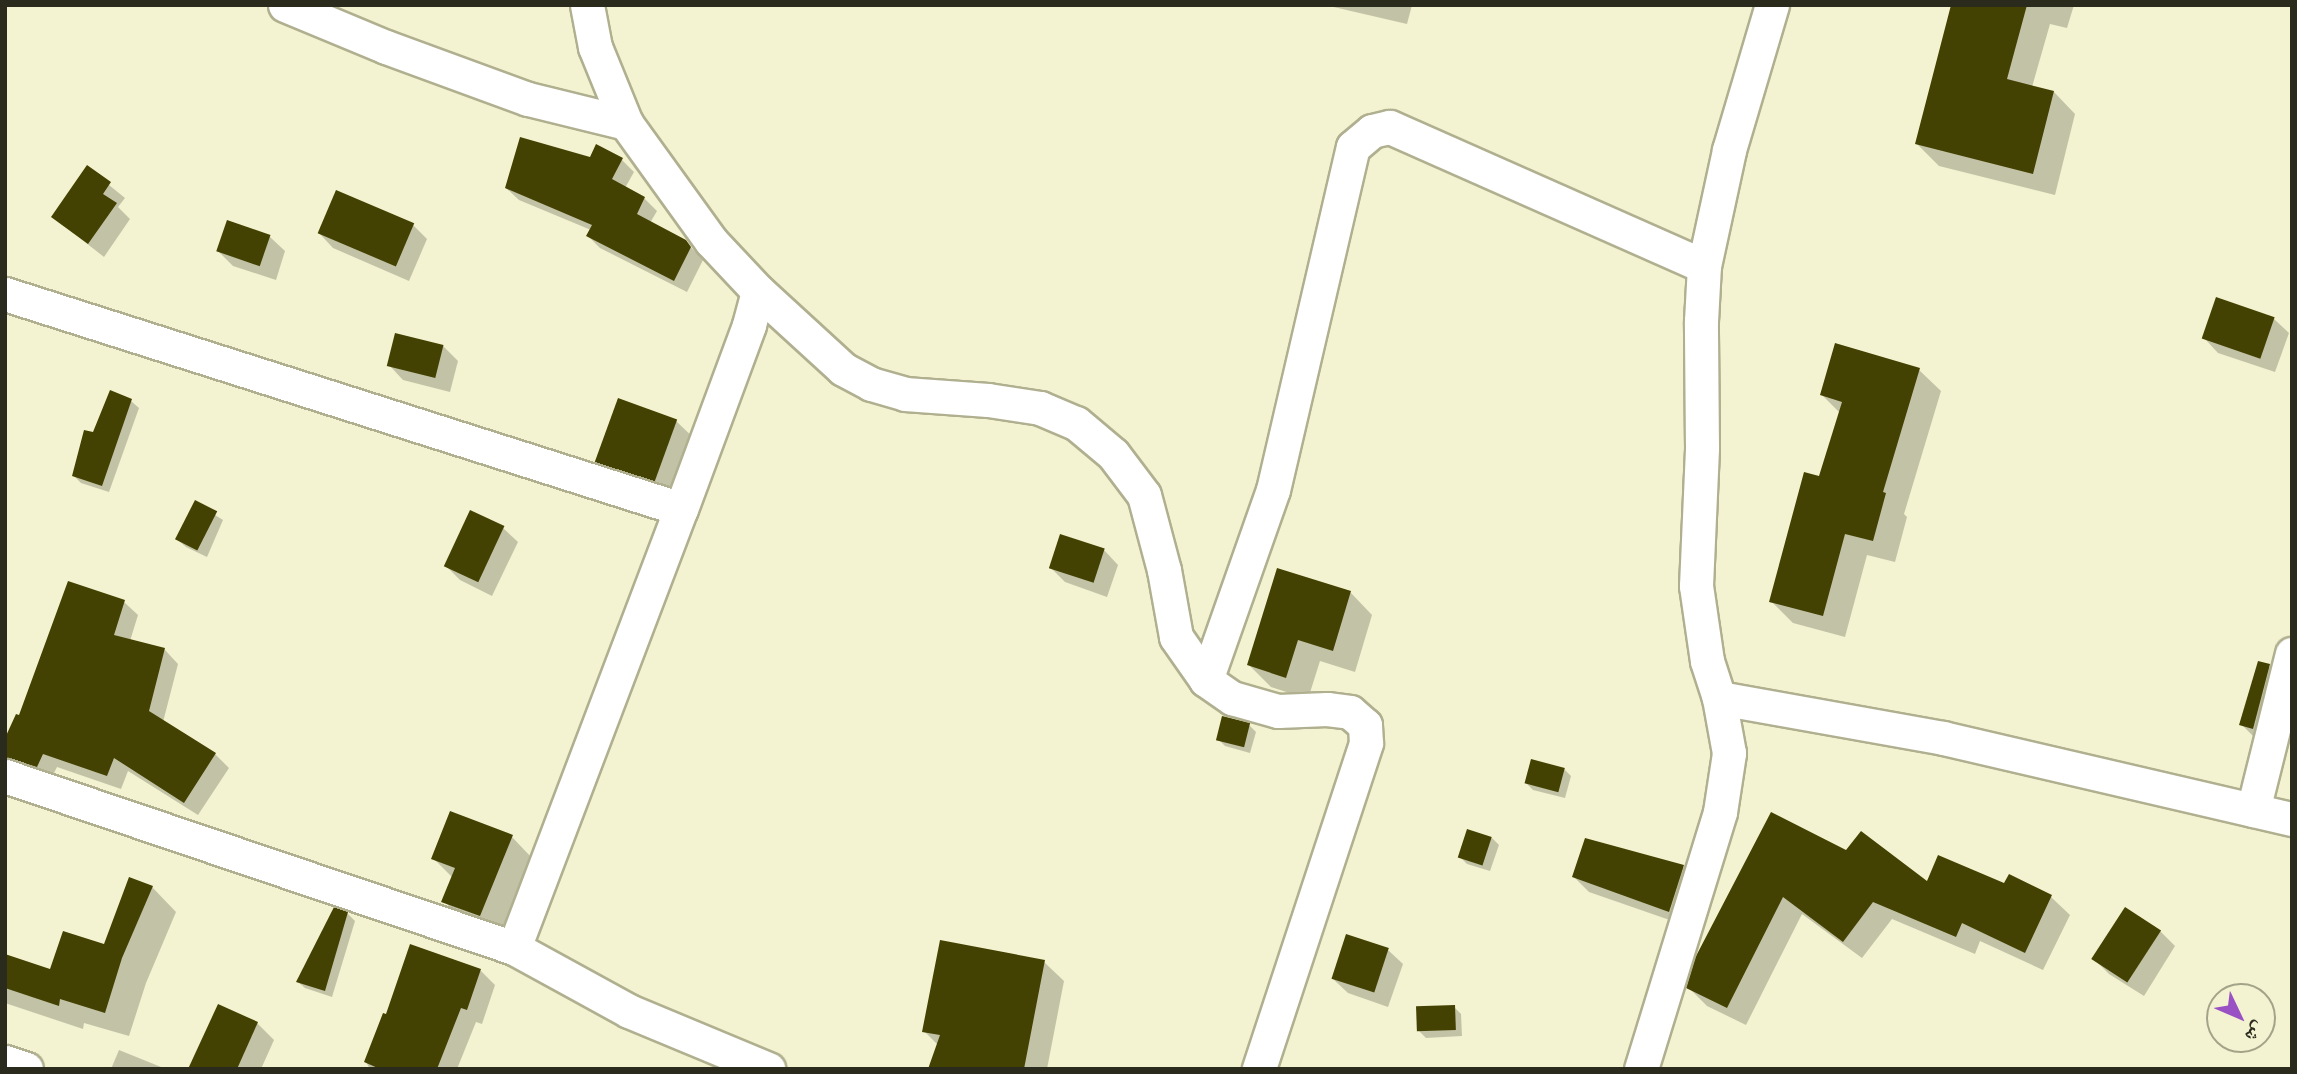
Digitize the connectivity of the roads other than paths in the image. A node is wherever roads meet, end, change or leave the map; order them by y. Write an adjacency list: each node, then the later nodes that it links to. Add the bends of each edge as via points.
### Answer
1 (285, 5): 4 (street, via 528,99)
2 (587, 5): 4 (street, via 595,47)
3 (1772, 5): 5 (street, via 1729,150)
4 (626, 123): 6 (street, via 711,241)
5 (1704, 266): 10 (street, via 1390,127 1372,131 1353,147 1273,490); 11 (street, via 1696,586 1707,661)
6 (758, 291): 8 (street, via 750,325); 10 (street, via 842,369 871,384 905,394 1040,408 1076,423 1113,454 1144,495 1176,637)
7 (5, 294): 8 (street)
8 (681, 509): 15 (street)
9 (2292, 654): 13 (street)
10 (1206, 680): 19 (street, via 1232,698 1278,711 1350,712 1365,725 1366,743)
11 (1719, 698): 13 (street, via 1943,738); 20 (street, via 1729,753 1720,812)
12 (5, 776): 15 (street)
13 (2253, 810): 14 (street)
14 (2292, 819)
15 (514, 948): 18 (street, via 629,1011)
16 (5, 1062): 17 (street)
17 (26, 1069)
18 (768, 1069)
19 (1259, 1069)
20 (1641, 1069)

